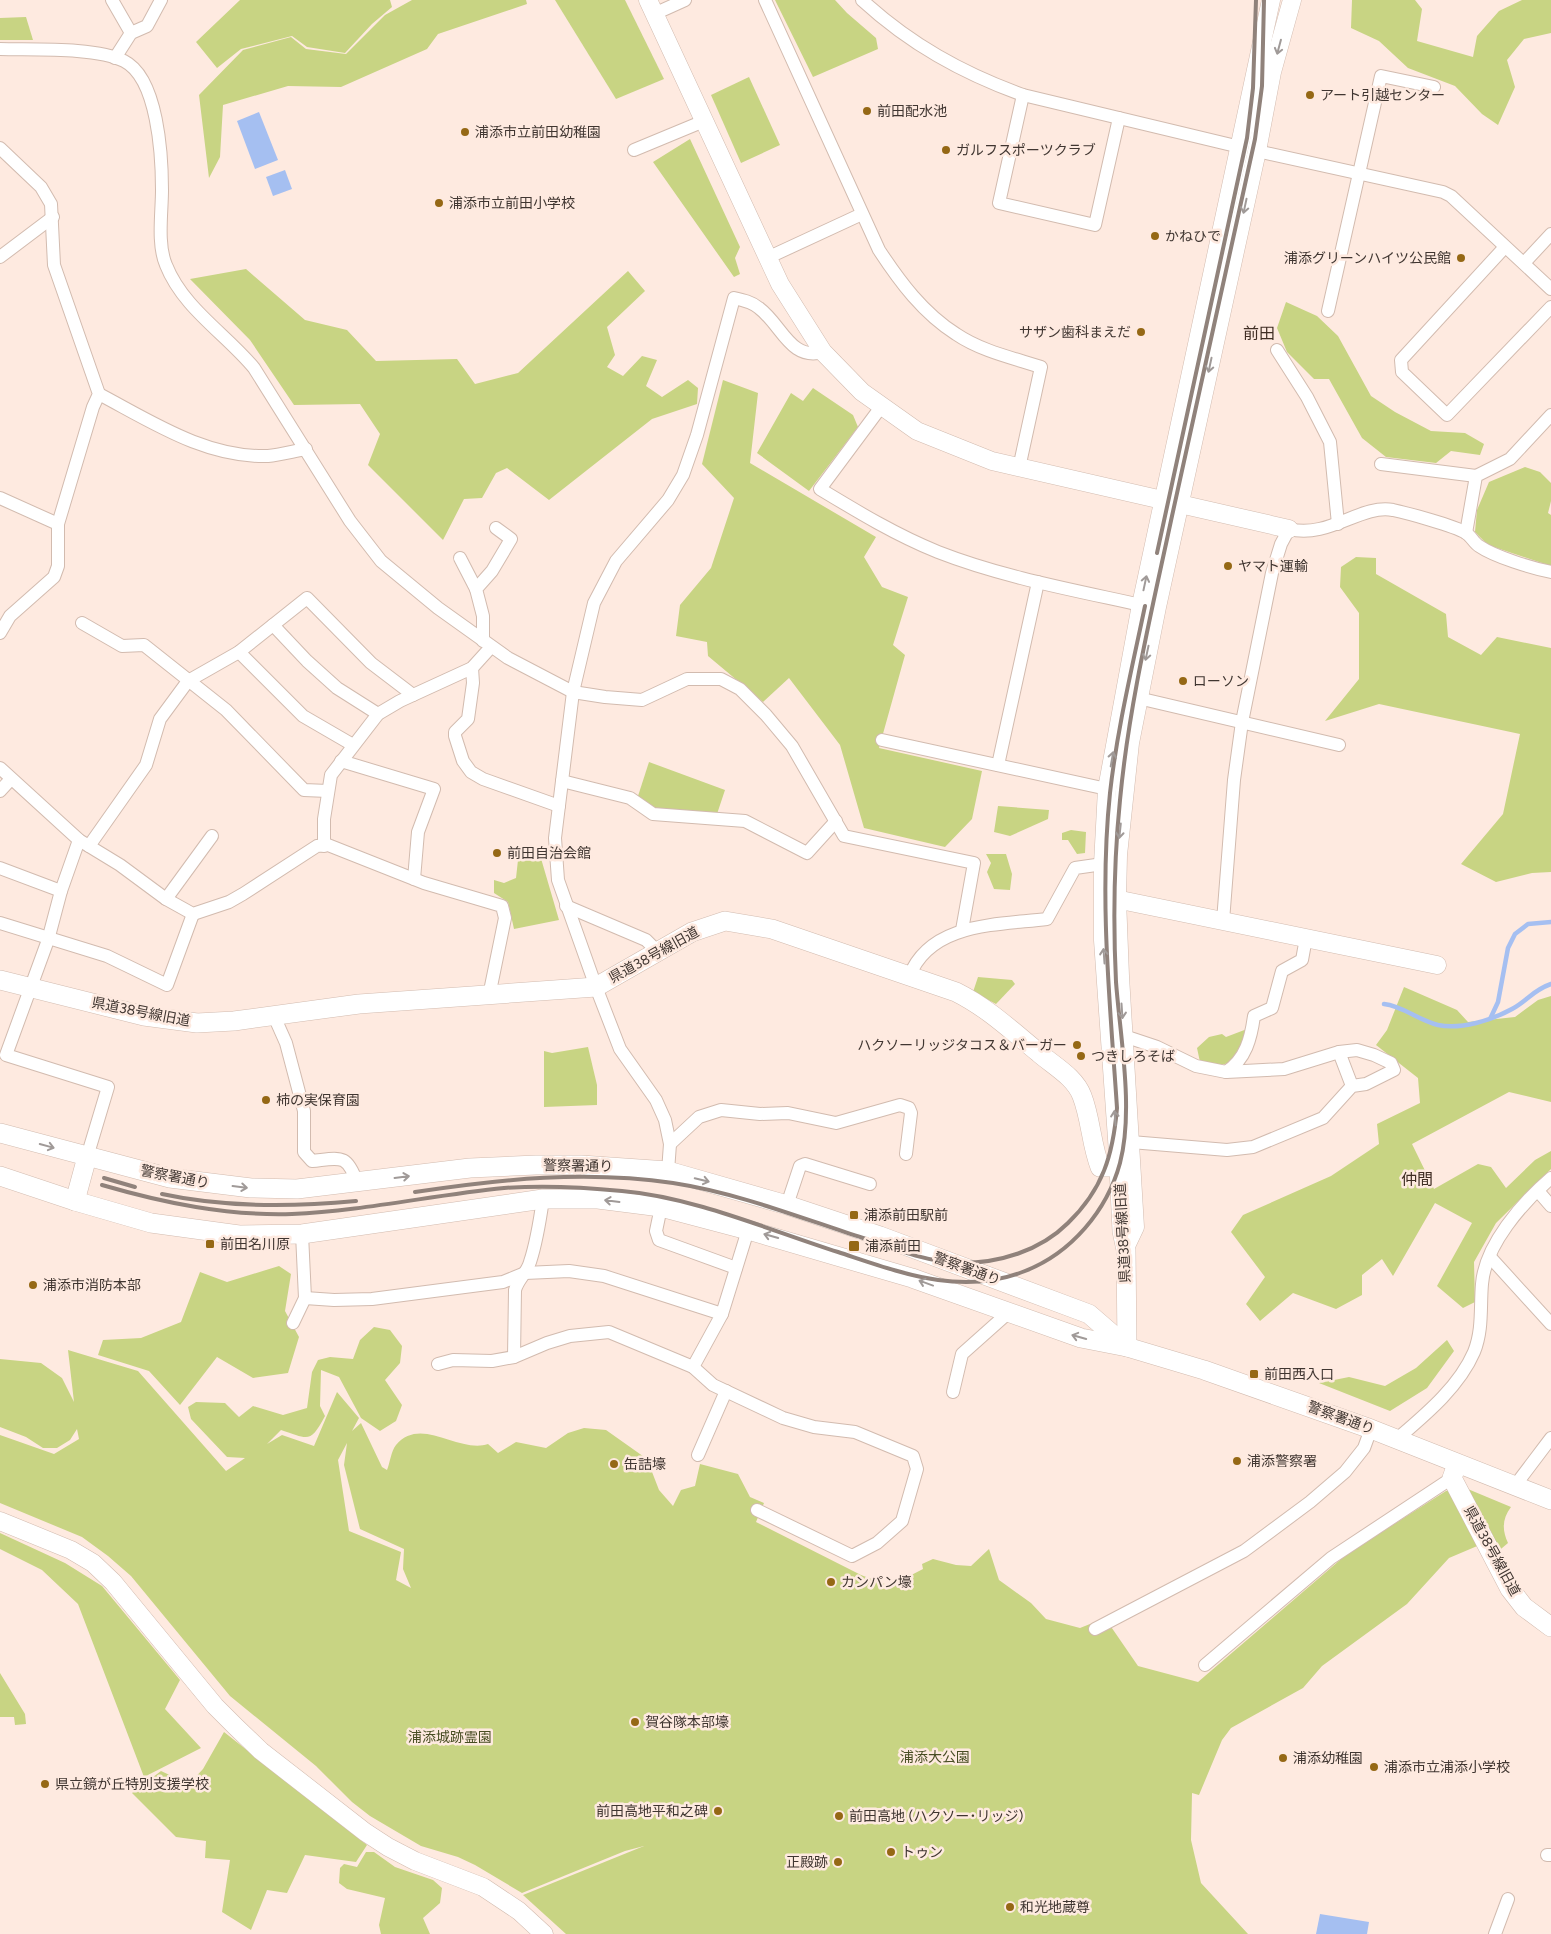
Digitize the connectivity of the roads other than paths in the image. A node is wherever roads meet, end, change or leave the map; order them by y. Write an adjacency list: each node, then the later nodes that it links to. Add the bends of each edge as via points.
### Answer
1 (112, 0): 9 (street)
2 (162, 0): 9 (street, via 147,26)
3 (685, 0): 8 (street)
4 (765, 0): 21 (street)
5 (862, 0): 13 (street, via 930,53)
6 (1271, 0): 16 (street)
7 (1292, 0): 19 (street, one-way to 19, via 1272,72)
8 (651, 7): 15 (street)
9 (132, 33): 11 (street)
10 (0, 49): 11 (street, via 103,54)
11 (115, 58): 36 (street, via 135,69 153,106 162,163 162,248 166,265 185,298 254,368)
12 (1434, 87): 20 (street, via 1381,76)
13 (1023, 95): 14 (street); 14 (street, via 999,203 1094,225)
14 (1119, 118): 16 (street)
15 (704, 121): 18 (street); 26 (street)
16 (1240, 147): 41 (street)
17 (0, 148): 22 (street, via 42,187)
18 (634, 150)
19 (1257, 151): 20 (street); 41 (street, one-way to 41)
20 (1359, 173): 24 (street, via 1451,196); 30 (street)
21 (862, 214): 26 (street); 38 (street, via 878,250 926,310 956,335 1041,367)
22 (53, 216): 25 (street); 33 (street, via 54,265)
23 (1551, 234): 27 (street)
24 (1504, 248): 27 (street); 29 (street, via 1401,360 1402,372 1447,415)
25 (0, 257)
26 (767, 258): 32 (street, via 793,308)
27 (1524, 264): 28 (street)
28 (1551, 289)
29 (1551, 307)
30 (1328, 311)
31 (1277, 350): 43 (street, via 1307,397 1330,442)
32 (823, 352): 34 (street); 59 (street, via 811,355 801,351 790,344 760,308 734,298 683,475 668,500 616,561 594,603)
33 (99, 394): 36 (street, via 188,442 224,451 268,456); 42 (street)
34 (881, 407): 38 (street, via 917,431 943,443); 49 (street, via 820,489 878,525 937,552)
35 (1550, 418): 39 (street, via 1510,459)
36 (306, 449): 55 (street, via 350,522 381,561)
37 (1381, 464): 39 (street)
38 (1019, 468): 41 (street)
39 (1476, 476): 46 (street)
40 (0, 498): 42 (street)
41 (1172, 501): 45 (street); 51 (street, one-way to 41); 61 (street, one-way to 61)
42 (58, 524): 54 (street, via 58,566 54,577 10,616)
43 (1338, 524): 45 (street, via 1320,530); 46 (street, via 1369,513 1390,510)
44 (496, 528): 50 (street, via 511,539 492,571)
45 (1289, 528): 63 (street, via 1272,573)
46 (1466, 533): 48 (street, via 1479,546)
47 (460, 558): 50 (street)
48 (1551, 572)
49 (1038, 582): 51 (street); 68 (street)
50 (476, 589): 55 (street)
51 (1141, 605): 72 (street, one-way to 51)
52 (82, 623): 58 (street, via 122,646 144,645)
53 (273, 625): 56 (street); 60 (street, via 307,598 371,663); 62 (street, via 337,688)
54 (0, 634)
55 (487, 644): 57 (street); 59 (street)
56 (239, 652): 58 (street); 65 (street, via 303,716)
57 (472, 668): 60 (street); 75 (street, via 468,720 455,736 463,762 483,779)
58 (188, 681): 73 (street, via 226,710 304,790); 78 (street, via 160,720 146,765)
59 (573, 692): 71 (street); 76 (street, via 642,700 687,679 721,679 740,689 792,746)
60 (413, 695): 62 (street)
61 (1138, 698): 63 (street); 84 (street, one-way to 84, via 1117,870)
62 (378, 714): 65 (street)
63 (1242, 722): 66 (street); 88 (street, via 1234,780)
64 (882, 740): 68 (street)
65 (353, 745): 67 (street)
66 (1339, 745)
67 (340, 760): 73 (street, via 331,775); 82 (street, via 434,789 418,832)
68 (998, 765): 72 (street)
69 (0, 768): 70 (street)
70 (11, 779): 74 (street); 78 (street)
71 (562, 781): 75 (street); 76 (street, via 630,798 653,814 745,821 807,853)
72 (1107, 789): 80 (street)
73 (328, 790): 79 (street)
74 (0, 791)
75 (559, 806): 86 (street, via 555,859)
76 (836, 821): 90 (street, via 844,836 974,863)
77 (212, 836): 85 (street)
78 (84, 843): 83 (street); 85 (street)
79 (324, 846): 82 (street); 87 (street, via 317,846 229,902)
80 (1103, 864): 84 (street); 90 (street, via 1075,868 1047,919)
81 (0, 868): 83 (street)
82 (414, 879): 99 (street, via 502,906 506,918)
83 (61, 891): 92 (street)
84 (1110, 898): 88 (street); 101 (street, one-way to 101); 110 (street, one-way to 84, via 1103,950)
85 (166, 899): 87 (street)
86 (566, 906): 93 (street, via 646,940); 97 (street)
87 (193, 914): 92 (street, via 167,984 107,956)
88 (1224, 921): 91 (street)
89 (0, 923): 92 (street)
90 (962, 930): 95 (street, via 940,939 920,954)
91 (1306, 938): 94 (street); 103 (street, via 1302,960 1282,971 1272,1008 1254,1016 1250,1040 1236,1066)
92 (48, 940): 98 (street)
93 (657, 951): 95 (main road, 県道38号線旧道, via 713,924 737,922 772,929); 97 (main road, 県道38号線旧道)
94 (1437, 965)
95 (909, 977): 110 (main road, 県道38号線旧道, via 973,1000 1074,1082 1084,1102 1100,1167)
96 (0, 980): 98 (main road, 県道38号線旧道)
97 (596, 987): 99 (main road, 県道38号線旧道); 107 (street, via 620,1049 656,1100 665,1120)
98 (31, 989): 100 (main road, 県道38号線旧道, via 144,1016 197,1023); 109 (street, via 6,1055 108,1087)
99 (489, 996): 100 (main road, 県道38号線旧道, via 359,1004)
100 (274, 1016): 114 (street, via 286,1043 304,1111 304,1152 312,1161 345,1161 352,1167)
101 (1124, 1036): 103 (street, via 1157,1047 1196,1066); 106 (street)
102 (1340, 1052): 103 (street, via 1284,1069); 104 (street); 104 (street, via 1357,1050 1374,1054 1391,1063 1394,1070 1366,1084)
103 (1226, 1072)
104 (1352, 1086): 106 (street, via 1323,1118 1253,1147 1226,1150)
105 (0, 1133): 109 (main road, 警察署通り, one-way to 109)
106 (1131, 1142): 124 (street, via 1135,1227)
107 (670, 1144): 108 (street, via 699,1117 721,1110 760,1114 788,1112 836,1123 900,1104 906,1105 911,1113); 111 (street)
108 (906, 1154)
109 (88, 1157): 114 (main road, 警察署通り, one-way to 114, via 170,1178 251,1188 297,1189); 118 (main road)
110 (1119, 1167): 124 (main road, 県道38号線旧道, via 1122,1231)
111 (668, 1171): 114 (main road, 警察署通り, one-way to 111, via 470,1168 536,1165); 119 (main road, 警察署通り, one-way to 119)
112 (0, 1176): 118 (main road, 警察署通り)
113 (1551, 1178): 116 (street)
114 (357, 1183)
115 (870, 1184): 119 (street, via 805,1164 800,1166)
116 (1538, 1191): 120 (street); 125 (street, via 1506,1224)
117 (543, 1199): 121 (main road, 警察署通り, one-way to 117, via 598,1199); 123 (main road, 警察署通り); 127 (street, via 537,1235)
118 (75, 1201): 123 (main road, 警察署通り, via 178,1228 239,1234)
119 (787, 1205): 133 (main road, 警察署通り, via 1089,1314)
120 (1551, 1206)
121 (661, 1207): 122 (main road, 警察署通り); 126 (street, via 656,1231 659,1240)
122 (748, 1230): 126 (street); 129 (main road, 警察署通り, one-way to 122, via 912,1278)
123 (302, 1234): 128 (street)
124 (1126, 1246): 133 (main road, 県道38号線旧道)
125 (1490, 1257): 132 (street); 141 (street, via 1482,1282 1480,1329 1474,1352 1459,1380)
126 (736, 1268): 130 (street)
127 (525, 1273): 128 (street, via 503,1282 437,1292 372,1299); 130 (street, via 584,1272); 134 (street, via 515,1290)
128 (305, 1298): 131 (street)
129 (1008, 1313): 133 (main road, 警察署通り, one-way to 129, via 1081,1338); 138 (street, via 962,1354)
130 (722, 1314): 136 (street)
131 (293, 1323)
132 (1551, 1324)
133 (1127, 1347): 139 (main road, 警察署通り, via 1204,1370)
134 (514, 1357): 135 (street, via 492,1361 453,1360); 136 (street, via 570,1336 608,1332)
135 (438, 1364)
136 (694, 1367): 137 (street)
137 (726, 1391): 142 (street); 146 (street, via 783,1418 814,1427 855,1432 913,1456 917,1469 902,1521 877,1543 852,1556)
138 (953, 1392)
139 (1371, 1429): 141 (main road, 警察署通り); 149 (street, via 1364,1448 1345,1472 1244,1551)
140 (1551, 1438): 144 (street)
141 (1397, 1439): 143 (main road, 警察署通り)
142 (698, 1455)
143 (1455, 1471): 144 (main road, 警察署通り); 148 (main road, 県道38号線旧道, via 1510,1589 1524,1607); 150 (street, via 1331,1558)
144 (1514, 1487): 145 (main road, 警察署通り)
145 (1551, 1500)
146 (757, 1510)
147 (0, 1521): 152 (street, via 71,1550 93,1563 113,1582 214,1706 236,1728 365,1832 415,1861 483,1887 519,1911)
148 (1551, 1627)
149 (1095, 1630)
150 (1205, 1665)
151 (1508, 1899): 153 (street)
152 (544, 1934)
153 (1495, 1934)

